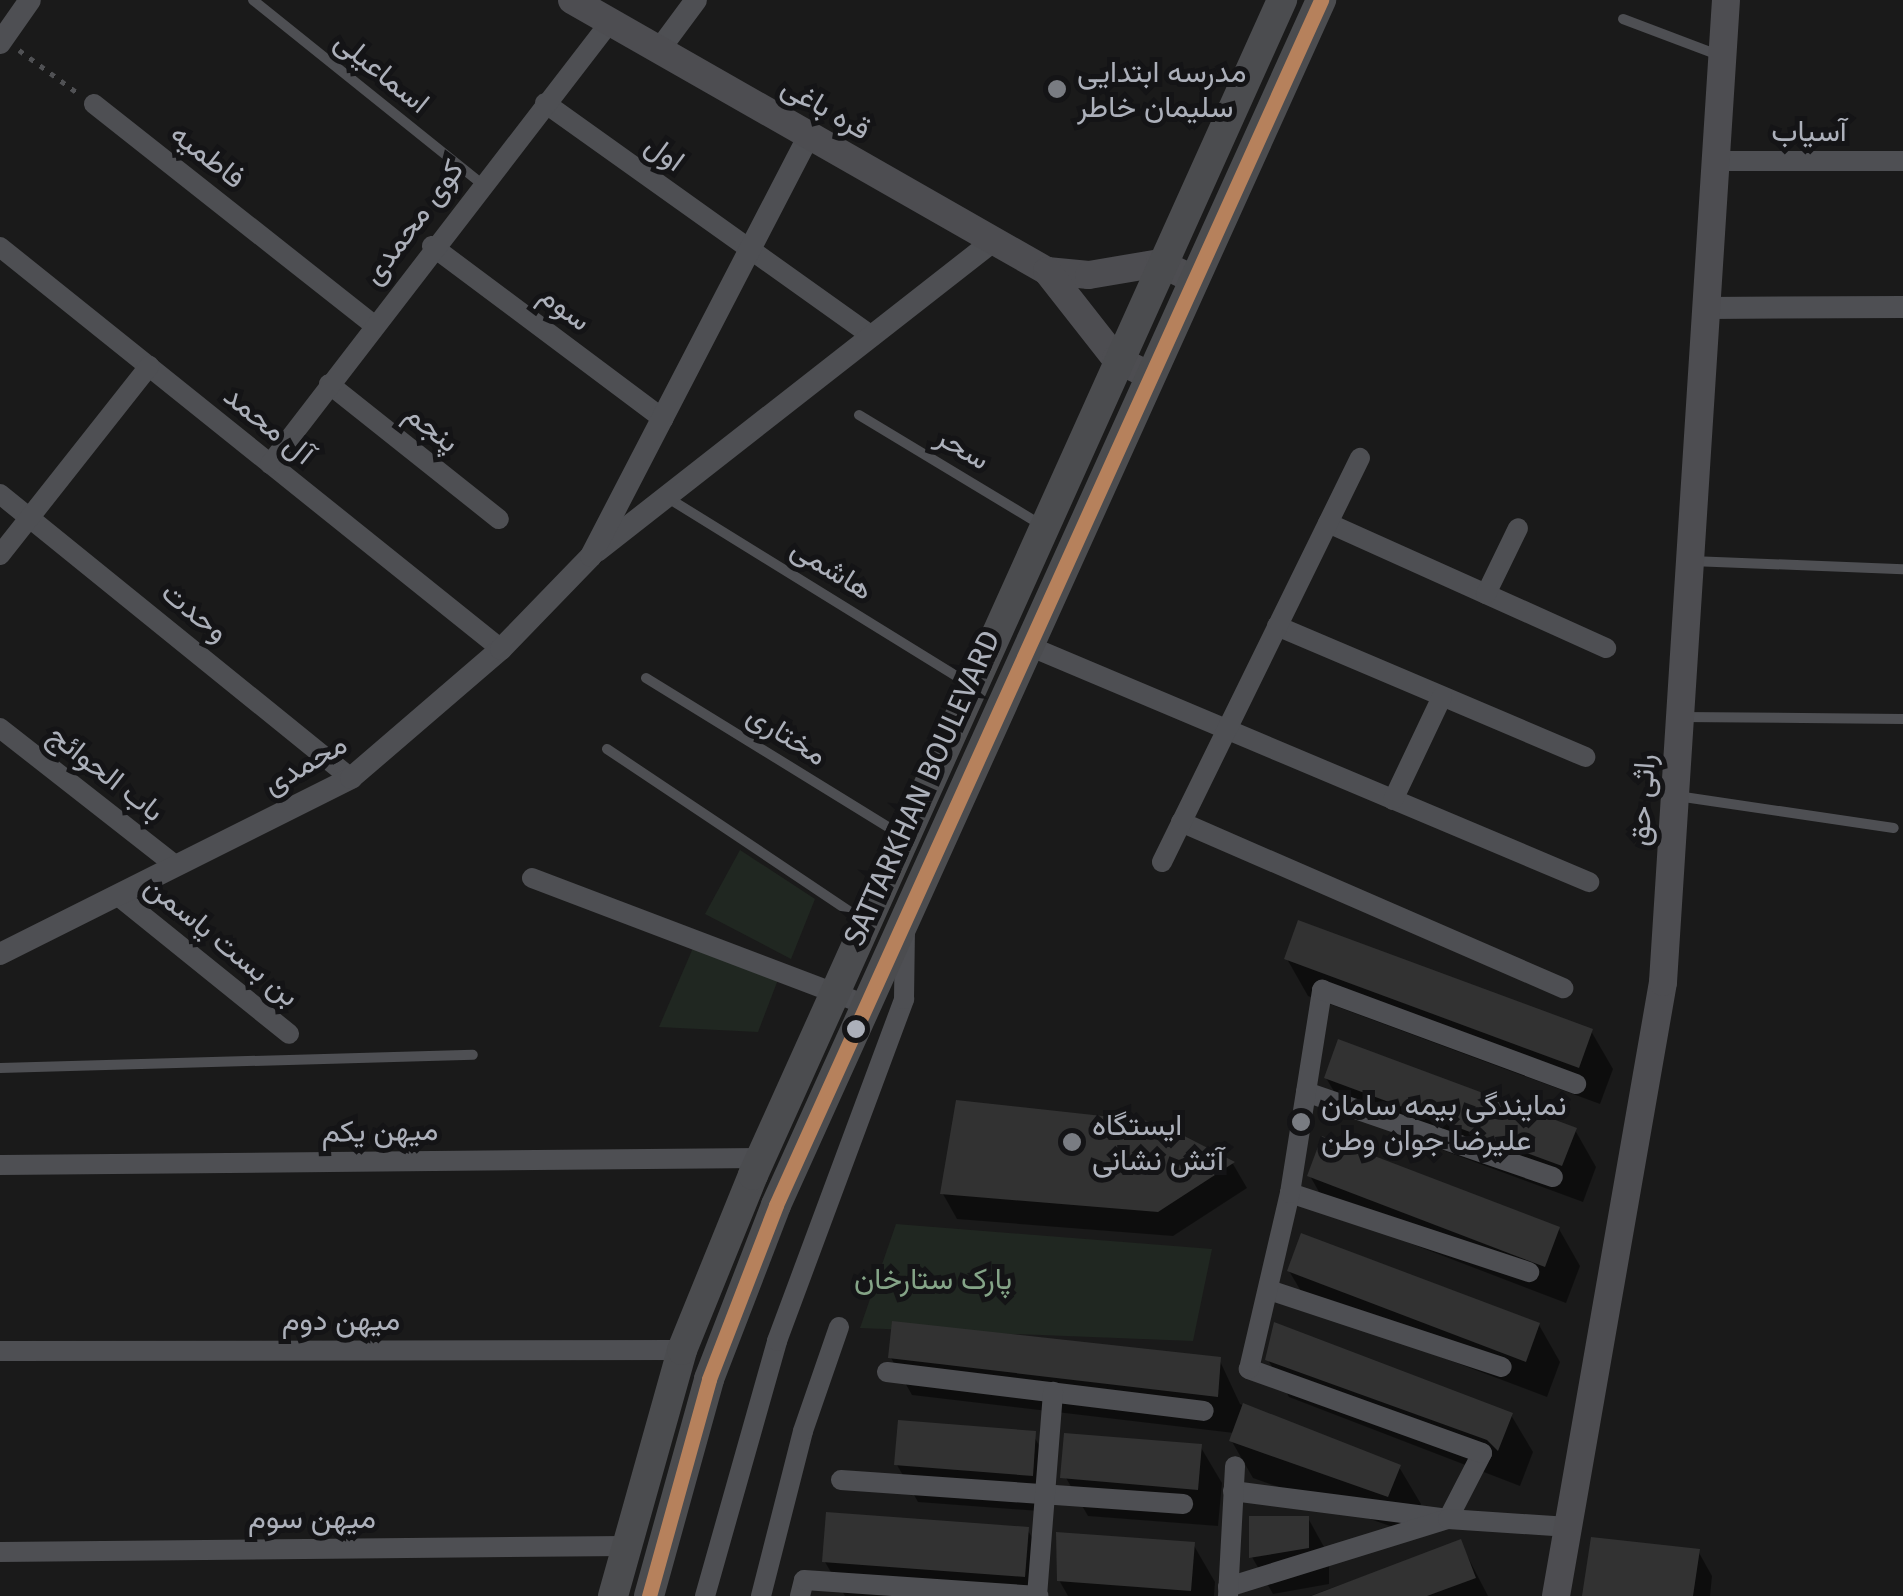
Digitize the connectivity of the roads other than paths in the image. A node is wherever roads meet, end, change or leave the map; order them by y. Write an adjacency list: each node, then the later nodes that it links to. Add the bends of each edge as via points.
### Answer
1 (30, 0): 10 (street)
2 (253, 0): 18 (lane, اسماعیلی)
3 (572, 0): 9 (main road, قره باغی)
4 (696, 0): 11 (street)
5 (1282, 0): 23 (main road, SATTARKHAN BOULEVARD)
6 (1321, 0): 25 (main road, SATTARKHAN BOULEVARD)
7 (1726, 0): 12 (main road, راثی حق)
8 (1623, 19): 12 (lane)
9 (610, 22): 11 (main road, قره باغی); 13 (street, کوی محمدی)
10 (1, 39)
11 (660, 50): 15 (main road, قره باغی)
12 (1722, 56): 16 (main road, راثی حق)
13 (545, 103): 18 (street, کوی محمدی); 22 (street, اول)
14 (94, 104): 28 (street, فاطمیه)
15 (809, 135): 19 (main road, قره باغی); 22 (street, محمدی)
16 (1715, 160): 17 (street, آسیاب); 26 (main road, راثی حق)
17 (1903, 161)
18 (481, 183): 20 (street, کوی محمدی)
19 (992, 242): 24 (main road, قره باغی); 29 (street, محمدی)
20 (432, 246): 28 (street, کوی محمدی); 35 (street, سوم)
21 (0, 247): 31 (street, آل محمد)
22 (749, 251): 29 (street, اول); 35 (street, محمدی)
23 (1160, 263): 24 (main road, قره باغی, via 1089,275); 25 (main road); 30 (main road, SATTARKHAN BOULEVARD)
24 (1047, 270): 30 (main road, قره باغی)
25 (1195, 280): 32 (main road, SATTARKHAN BOULEVARD)
26 (1706, 308): 27 (street); 47 (main road, راثی حق)
27 (1903, 308)
28 (374, 324): 33 (street, کوی محمدی)
29 (872, 336): 39 (street, محمدی)
30 (1116, 359): 32 (main road, قره باغی); 43 (main road, SATTARKHAN BOULEVARD)
31 (149, 366): 37 (street, آل محمد); 40 (street)
32 (1149, 375): 51 (main road, SATTARKHAN BOULEVARD)
33 (329, 384): 37 (street, کوی محمدی); 41 (street, پنجم)
34 (859, 414): 43 (lane, سحر)
35 (663, 418): 46 (street, محمدی)
36 (1360, 458): 42 (street)
37 (270, 464): 53 (street, آل محمد)
38 (0, 494): 40 (street, وحدت)
39 (668, 498): 46 (street, محمدی); 55 (lane, هاشمی)
40 (30, 517): 45 (street); 63 (street, وحدت)
41 (498, 520)
42 (1328, 523): 49 (street); 50 (street)
43 (1041, 524): 55 (main road, SATTARKHAN BOULEVARD)
44 (1518, 528): 49 (street)
45 (0, 555)
46 (592, 556): 53 (street, محمدی)
47 (1690, 561): 48 (lane); 57 (main road, راثی حق)
48 (1903, 569)
49 (1486, 594): 52 (street)
50 (1277, 626): 56 (street); 60 (street)
51 (1029, 646): 60 (street); 75 (main road, SATTARKHAN BOULEVARD)
52 (1606, 648)
53 (501, 650): 63 (street, محمدی)
54 (646, 678): 68 (lane, مختاری)
55 (969, 683): 68 (main road, SATTARKHAN BOULEVARD)
56 (1442, 696): 62 (street); 65 (street)
57 (1680, 717): 58 (lane); 64 (main road, راثی حق)
58 (1903, 719)
59 (0, 728): 70 (street, باب الحوائج)
60 (1226, 730): 65 (street); 66 (street)
61 (607, 749): 74 (lane)
62 (1585, 757)
63 (351, 778): 70 (street, محمدی)
64 (1675, 796): 67 (lane); 104 (main road, راثی حق, via 1664,982)
65 (1394, 800): 72 (street)
66 (1181, 822): 69 (street); 77 (street)
67 (1894, 828)
68 (901, 835): 74 (main road, SATTARKHAN BOULEVARD)
69 (1162, 862)
70 (175, 865): 73 (street, محمدی)
71 (532, 878): 78 (street)
72 (1589, 882)
73 (116, 895): 76 (street, محمدی); 80 (street, بن بست یاسمن)
74 (863, 920): 78 (main road, SATTARKHAN BOULEVARD)
75 (905, 920): 79 (main road, SATTARKHAN BOULEVARD); 110 (street, via 904,999 777,1341)
76 (0, 954)
77 (1563, 988)
78 (832, 992): 79 (street); 85 (main road, SATTARKHAN BOULEVARD)
79 (866, 1005): 109 (main road, SATTARKHAN BOULEVARD, via 776,1205 709,1380)
80 (289, 1034)
81 (473, 1055): 82 (lane)
82 (0, 1068)
83 (1576, 1084): 84 (street, via 1322,990)
84 (1306, 1092): 87 (street); 88 (street)
85 (760, 1158): 86 (street, میهن یکم); 93 (main road, SATTARKHAN BOULEVARD)
86 (0, 1165)
87 (1554, 1177)
88 (1290, 1193): 89 (street); 90 (street)
89 (1529, 1272)
90 (1269, 1290): 94 (street); 103 (street, via 1249,1369 1482,1453)
91 (839, 1327): 111 (street, via 803,1430)
92 (0, 1350): 93 (street, میهن دوم)
93 (682, 1350): 105 (main road, SATTARKHAN BOULEVARD)
94 (1502, 1367)
95 (887, 1372): 96 (street)
96 (1052, 1392): 97 (street); 101 (street)
97 (1204, 1410)
98 (1234, 1466): 100 (street)
99 (841, 1480): 101 (street)
100 (1233, 1491): 103 (street); 107 (street)
101 (1045, 1494): 102 (street); 113 (street)
102 (1183, 1504)
103 (1448, 1519): 104 (street); 107 (street)
104 (1568, 1527): 114 (main road, راثی حق)
105 (626, 1546): 106 (street, میهن سوم); 108 (main road, SATTARKHAN BOULEVARD)
106 (0, 1552)
107 (1228, 1592)
108 (613, 1596)
109 (649, 1596)
110 (705, 1596)
111 (761, 1596)
112 (800, 1596): 113 (street, via 804,1580)
113 (1037, 1596)
114 (1556, 1596)

